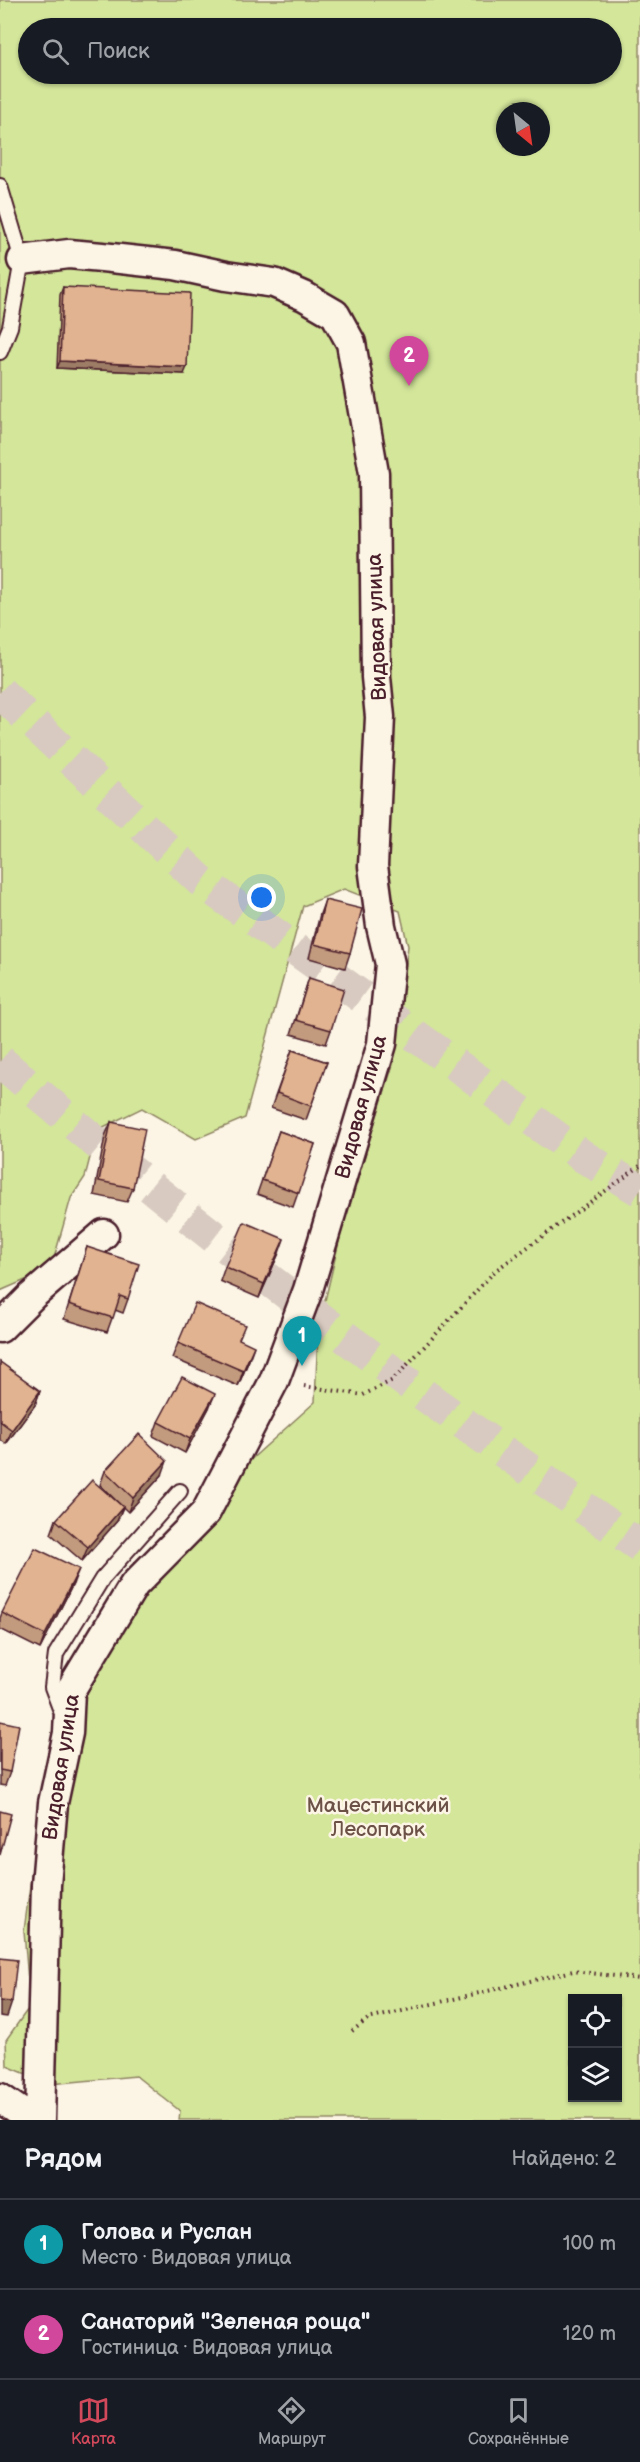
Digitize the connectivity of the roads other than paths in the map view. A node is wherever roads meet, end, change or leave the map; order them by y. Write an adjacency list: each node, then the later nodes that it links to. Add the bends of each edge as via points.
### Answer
1 (0, 186): 2 (lane)
2 (22, 260): 3 (lane, via 10,327); 7 (street, Видовая улица, via 69,254 102,257 175,265 274,283 335,314 351,343 374,473 376,677 380,717 373,866 390,964 382,1044 308,1290 274,1381 206,1512 134,1585 75,1682 70,1691)
3 (0, 352)
4 (104, 1234): 5 (street)
5 (0, 1328)
6 (180, 1491): 7 (lane, via 102,1579 56,1654 52,1687)
7 (68, 1733): 10 (street, Видовая улица, via 53,1803 45,1885)
8 (0, 2098): 9 (street)
9 (32, 2120)
10 (40, 2120)

